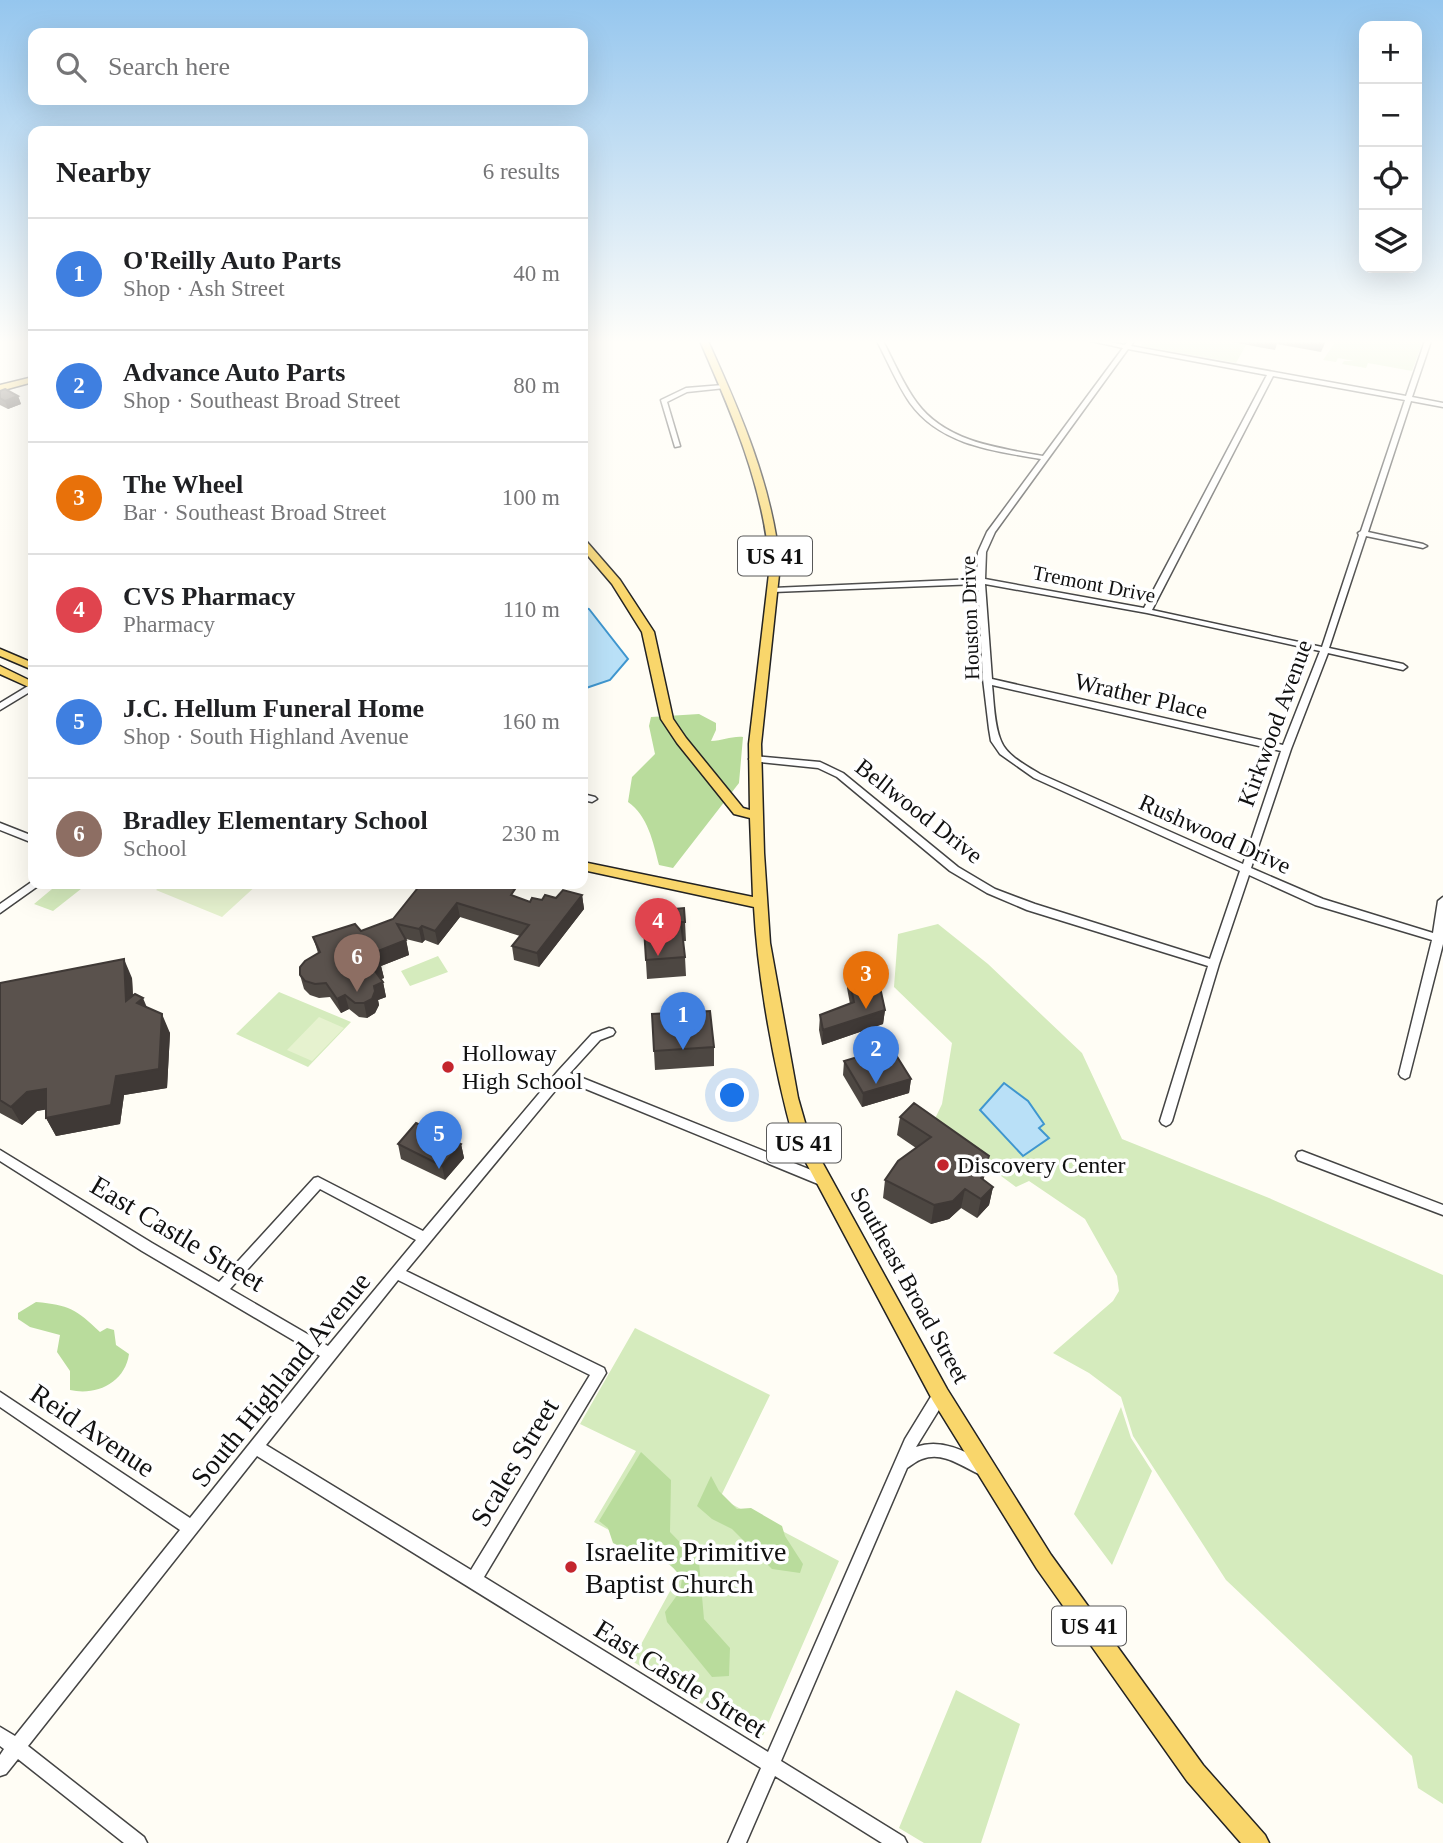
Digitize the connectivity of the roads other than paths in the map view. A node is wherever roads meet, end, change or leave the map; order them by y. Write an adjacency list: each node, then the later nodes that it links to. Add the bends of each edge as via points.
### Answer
1 (671, 427): 7 (street)
2 (739, 427): 13 (main road, Southeast Broad Street / US 41, via 768,503 774,535)
3 (942, 427): 8 (street, via 981,445)
4 (1067, 427): 8 (street, Houston Drive)
5 (1243, 427): 14 (street)
6 (1397, 427): 9 (street, Kirkwood Avenue)
7 (677, 446)
8 (1044, 458): 12 (street, Houston Drive, via 991,532 982,552)
9 (1362, 533): 10 (street); 15 (street, Kirkwood Avenue)
10 (1423, 546)
11 (588, 550): 27 (main road, via 616,582 648,632 667,719 739,811)
12 (982, 581): 13 (street, Tremont Drive); 14 (street, Tremont Drive); 20 (street, Houston Drive)
13 (773, 590): 26 (main road, Southeast Broad Street / US 41)
14 (1147, 611): 15 (street, Tremont Drive)
15 (1325, 649): 18 (street, Tremont Drive); 25 (street, Kirkwood Avenue)
16 (0, 652): 17 (main road)
17 (28, 665)
18 (1403, 667)
19 (0, 669): 21 (main road)
20 (988, 681): 24 (street, Houston Drive); 25 (street, Wrather Place)
21 (28, 683)
22 (28, 689): 23 (street)
23 (0, 707)
24 (992, 730): 31 (street, Rushwood Drive, via 997,743 1016,763 1037,776)
25 (1286, 749): 31 (street, Kirkwood Avenue)
26 (754, 759): 27 (main road, Southeast Broad Street / US 41); 37 (street, Bellwood Drive, via 820,765 840,775 954,869 1004,898)
27 (755, 815): 34 (main road, Southeast Broad Street / US 41)
28 (0, 826): 29 (street)
29 (28, 838)
30 (588, 867): 34 (main road)
31 (1245, 872): 36 (street, Rushwood Drive, via 1319,902); 37 (street, Kirkwood Avenue)
32 (28, 888): 35 (street)
33 (1443, 901): 36 (street)
34 (759, 903): 44 (main road, Southeast Broad Street / US 41, via 790,1098 802,1140)
35 (0, 909)
36 (1440, 939): 40 (street)
37 (1214, 964): 41 (street, Kirkwood Avenue)
38 (609, 1032): 39 (street, South Highland Avenue, via 596,1037)
39 (562, 1074): 44 (street); 46 (street, South Highland Avenue)
40 (1405, 1074)
41 (1166, 1121)
42 (1302, 1156): 45 (street)
43 (3, 1162): 48 (street, East Castle Street)
44 (822, 1180): 50 (main road, Southeast Broad Street / US 41)
45 (1443, 1210)
46 (425, 1238): 47 (street, South Highland Avenue); 48 (street, via 317,1182)
47 (397, 1273): 49 (street, South Highland Avenue); 56 (street, Scales Street, via 599,1373)
48 (221, 1290): 49 (street, East Castle Street)
49 (330, 1353): 52 (street, South Highland Avenue)
50 (940, 1395): 53 (street); 54 (main road, Southeast Broad Street / US 41)
51 (0, 1399): 55 (street, Reid Avenue)
52 (257, 1448): 55 (street, South Highland Avenue); 56 (street, East Castle Street)
53 (900, 1467): 54 (street, via 915,1453 929,1449 956,1455); 59 (street)
54 (988, 1472): 64 (main road, Southeast Broad Street / US 41, via 1044,1562 1140,1699 1195,1773)
55 (191, 1528): 58 (street, South Highland Avenue)
56 (474, 1580): 59 (street, East Castle Street)
57 (0, 1735): 58 (street)
58 (16, 1747): 60 (street, South Highland Avenue); 61 (street)
59 (771, 1765): 62 (street); 63 (street, East Castle Street)
60 (0, 1768)
61 (138, 1843)
62 (737, 1843)
63 (898, 1843)
64 (1257, 1843)

